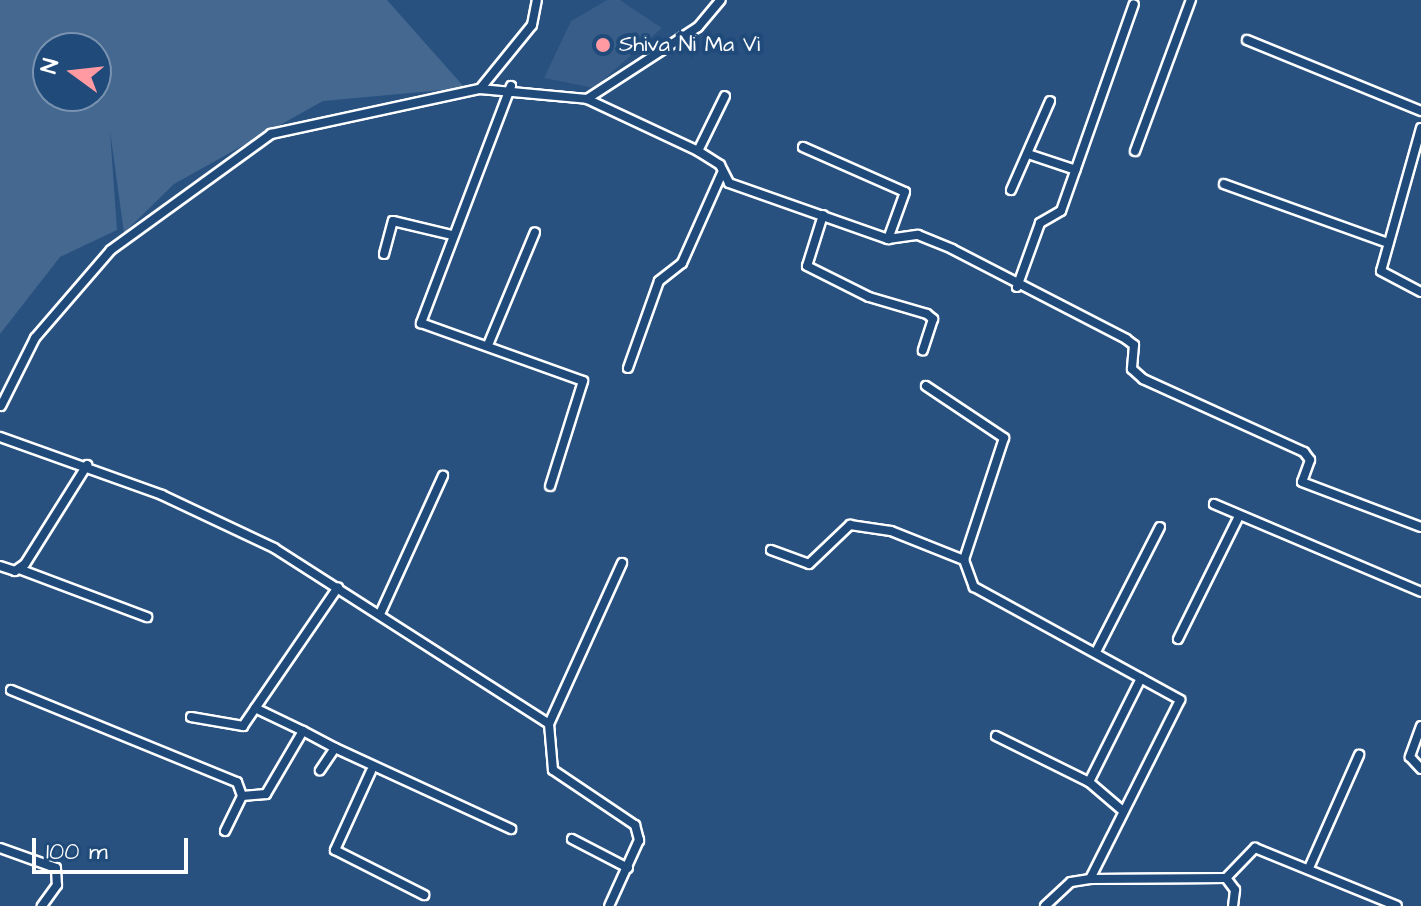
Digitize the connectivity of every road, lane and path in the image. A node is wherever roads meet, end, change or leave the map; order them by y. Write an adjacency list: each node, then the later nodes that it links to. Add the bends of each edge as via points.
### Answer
1 (537, 0): 7 (street, via 532,25)
2 (721, 0): 9 (street, via 698,27)
3 (1191, 0): 15 (street)
4 (1132, 1): 17 (street)
5 (1247, 40): 11 (street)
6 (511, 86): 7 (street); 9 (street); 23 (street)
7 (480, 89): 33 (street, via 314,119 249,149 111,250 35,338)
8 (725, 96): 14 (street)
9 (587, 99): 14 (street)
10 (1050, 101): 16 (street)
11 (1421, 111)
12 (1421, 128): 25 (street)
13 (803, 147): 24 (street, via 905,192)
14 (698, 151): 18 (street)
15 (1135, 151)
16 (1031, 155): 17 (street); 20 (street)
17 (1076, 170): 27 (street, via 1059,215 1040,223)
18 (722, 172): 21 (street, via 729,183); 31 (street, via 682,263 659,281)
19 (1224, 184): 25 (street)
20 (1011, 190)
21 (823, 215): 24 (street); 30 (street, via 807,266 869,297 927,314 933,319)
22 (535, 232): 29 (street)
23 (452, 235): 26 (street, via 393,221); 29 (street, via 421,323)
24 (888, 239): 27 (street, via 918,235)
25 (1385, 242): 28 (street, via 1381,271)
26 (384, 254)
27 (1017, 287): 41 (street, via 1126,339 1134,345 1132,369 1143,379 1304,452 1310,460 1302,482)
28 (1421, 292)
29 (488, 345): 37 (street, via 587,387)
30 (923, 350)
31 (628, 368)
32 (926, 386): 43 (street, via 1004,438)
33 (0, 405)
34 (0, 437): 35 (street)
35 (87, 465): 46 (street); 47 (street, via 274,548)
36 (443, 476): 49 (street)
37 (550, 486)
38 (1214, 504): 39 (street)
39 (1239, 516): 48 (street); 51 (street)
40 (1160, 527): 52 (street)
41 (1421, 527)
42 (771, 550): 43 (street, via 814,563 829,539 863,521)
43 (964, 560): 52 (street, via 974,587)
44 (622, 563): 57 (street)
45 (0, 566): 46 (street)
46 (19, 569): 50 (street)
47 (338, 587): 49 (street); 55 (street)
48 (1421, 592)
49 (380, 614): 57 (street)
50 (147, 617)
51 (1178, 639)
52 (1097, 650): 53 (street)
53 (1141, 678): 66 (street); 68 (street, via 1180,700)
54 (11, 690): 67 (street, via 237,782)
55 (255, 708): 56 (street, via 243,726); 59 (street)
56 (191, 717)
57 (549, 724): 73 (street, via 553,770 635,825 639,840)
58 (1421, 726): 63 (street, via 1410,757)
59 (303, 731): 61 (street); 67 (street, via 262,799)
60 (996, 736): 66 (street)
61 (335, 748): 64 (street); 65 (street)
62 (1359, 755): 74 (street)
63 (1421, 769)
64 (320, 770)
65 (371, 771): 69 (street, via 408,777); 77 (street, via 335,850)
66 (1089, 782): 68 (street)
67 (242, 796): 70 (street)
68 (1123, 811): 76 (street)
69 (511, 829)
70 (225, 831)
71 (572, 839): 73 (street)
72 (0, 848): 78 (street, via 56,868 57,885)
73 (628, 868): 79 (street)
74 (1309, 868): 75 (street, via 1255,848); 82 (street)
75 (1226, 878): 76 (street); 81 (street, via 1235,890)
76 (1090, 879): 80 (street, via 1071,882)
77 (424, 895)
78 (42, 906)
79 (609, 906)
80 (1045, 906)
81 (1233, 906)
82 (1397, 906)

